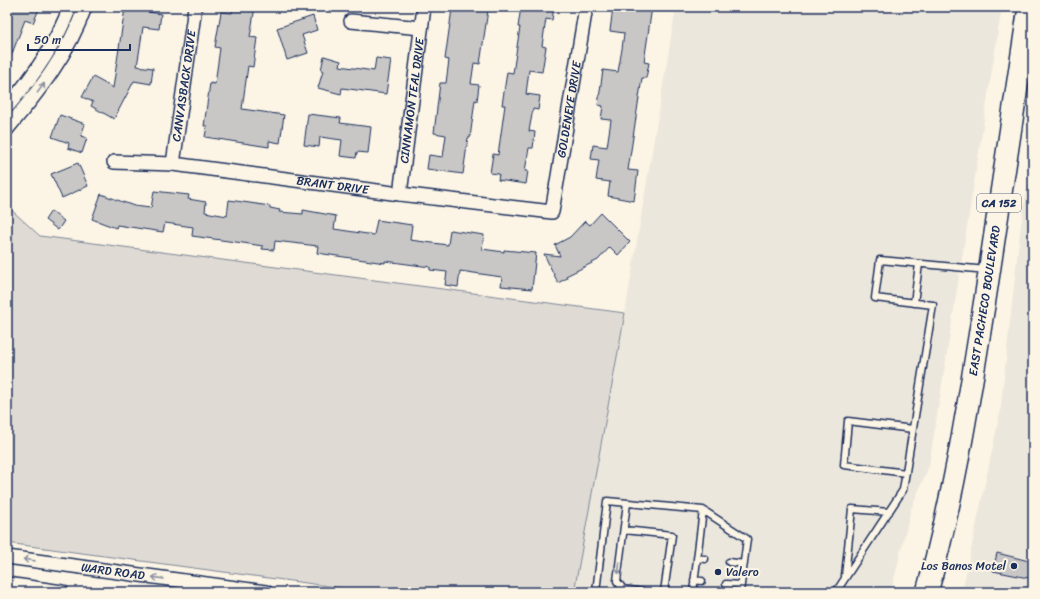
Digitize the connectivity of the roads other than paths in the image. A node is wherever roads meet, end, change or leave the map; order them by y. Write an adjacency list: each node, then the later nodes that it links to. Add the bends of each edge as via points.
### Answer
1 (70, 7): 9 (street, via 46,55)
2 (85, 7): 10 (street, one-way to 2, via 59,62)
3 (195, 7): 13 (street, CANVASBACK DRIVE)
4 (424, 7): 8 (street, CINNAMON TEAL DRIVE)
5 (586, 7): 15 (street, GOLDENEYE DRIVE)
6 (1029, 7): 17 (highway, EAST PACHECO BOULEVARD / CA 152)
7 (351, 21): 8 (street)
8 (421, 28): 14 (street, CINNAMON TEAL DRIVE)
9 (8, 103): 10 (street)
10 (22, 111): 11 (street)
11 (7, 129)
12 (114, 162): 13 (street, BRANT DRIVE)
13 (173, 164): 14 (street, BRANT DRIVE)
14 (400, 194): 15 (street, BRANT DRIVE)
15 (552, 212)
16 (919, 264): 17 (lane); 18 (lane); 18 (lane, via 880,260 875,298)
17 (989, 271): 43 (highway, EAST PACHECO BOULEVARD / CA 152, via 950,500)
18 (914, 303): 19 (lane, via 933,305)
19 (913, 429): 20 (lane); 20 (lane, via 848,421 844,465)
20 (906, 473): 23 (lane, via 903,490)
21 (627, 503): 22 (lane); 24 (lane); 38 (lane, via 607,501)
22 (703, 510): 26 (lane); 29 (lane, via 747,539)
23 (889, 512): 30 (lane); 30 (lane, via 852,509)
24 (624, 530): 39 (lane, one-way to 39, via 617,581 623,589); 40 (lane, via 672,535)
25 (7, 557): 37 (street, WARD ROAD, one-way to 25)
26 (697, 558): 27 (lane); 31 (lane)
27 (705, 559)
28 (729, 562): 29 (lane)
29 (744, 564): 35 (lane)
30 (845, 578): 42 (lane)
31 (694, 580): 32 (lane); 41 (lane)
32 (702, 581)
33 (7, 584): 36 (street)
34 (726, 584): 35 (lane)
35 (741, 589)
36 (62, 592)
37 (266, 592)
38 (596, 592)
39 (643, 592)
40 (664, 592)
41 (693, 592)
42 (836, 592)
43 (927, 592)

